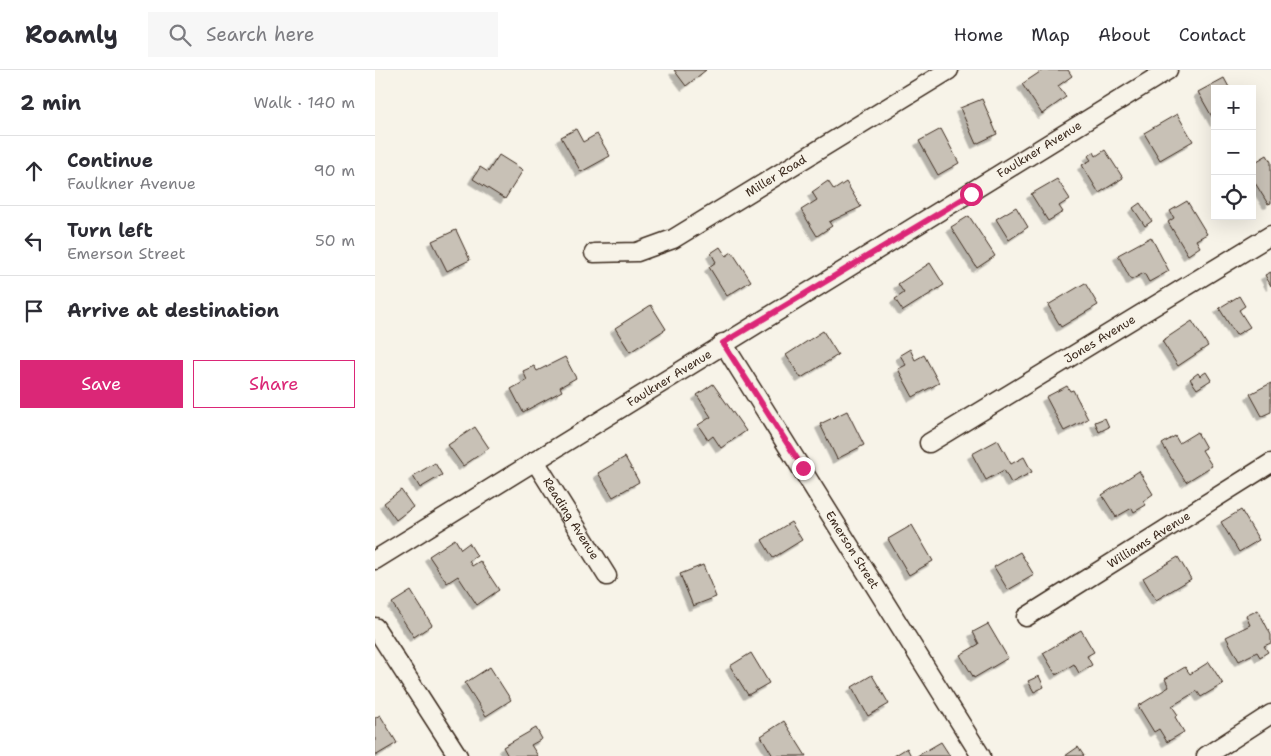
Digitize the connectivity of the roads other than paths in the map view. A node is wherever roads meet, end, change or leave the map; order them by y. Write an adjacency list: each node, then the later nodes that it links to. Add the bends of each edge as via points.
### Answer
1 (949, 70): 4 (street, Miller Road, via 673,239 637,252)
2 (1168, 70): 5 (street, Faulkner Avenue, via 979,189)
3 (1271, 235): 6 (street, Jones Avenue)
4 (594, 253)
5 (723, 343): 7 (street, Faulkner Avenue); 15 (street, Emerson Street)
6 (929, 443)
7 (535, 461): 9 (street, Faulkner Avenue); 10 (street, Reading Avenue)
8 (1271, 463): 11 (street, Williams Avenue)
9 (375, 560)
10 (607, 576)
11 (1025, 617)
12 (375, 627): 14 (street)
13 (1271, 714): 16 (street)
14 (458, 756)
15 (981, 756)
16 (1207, 756)

